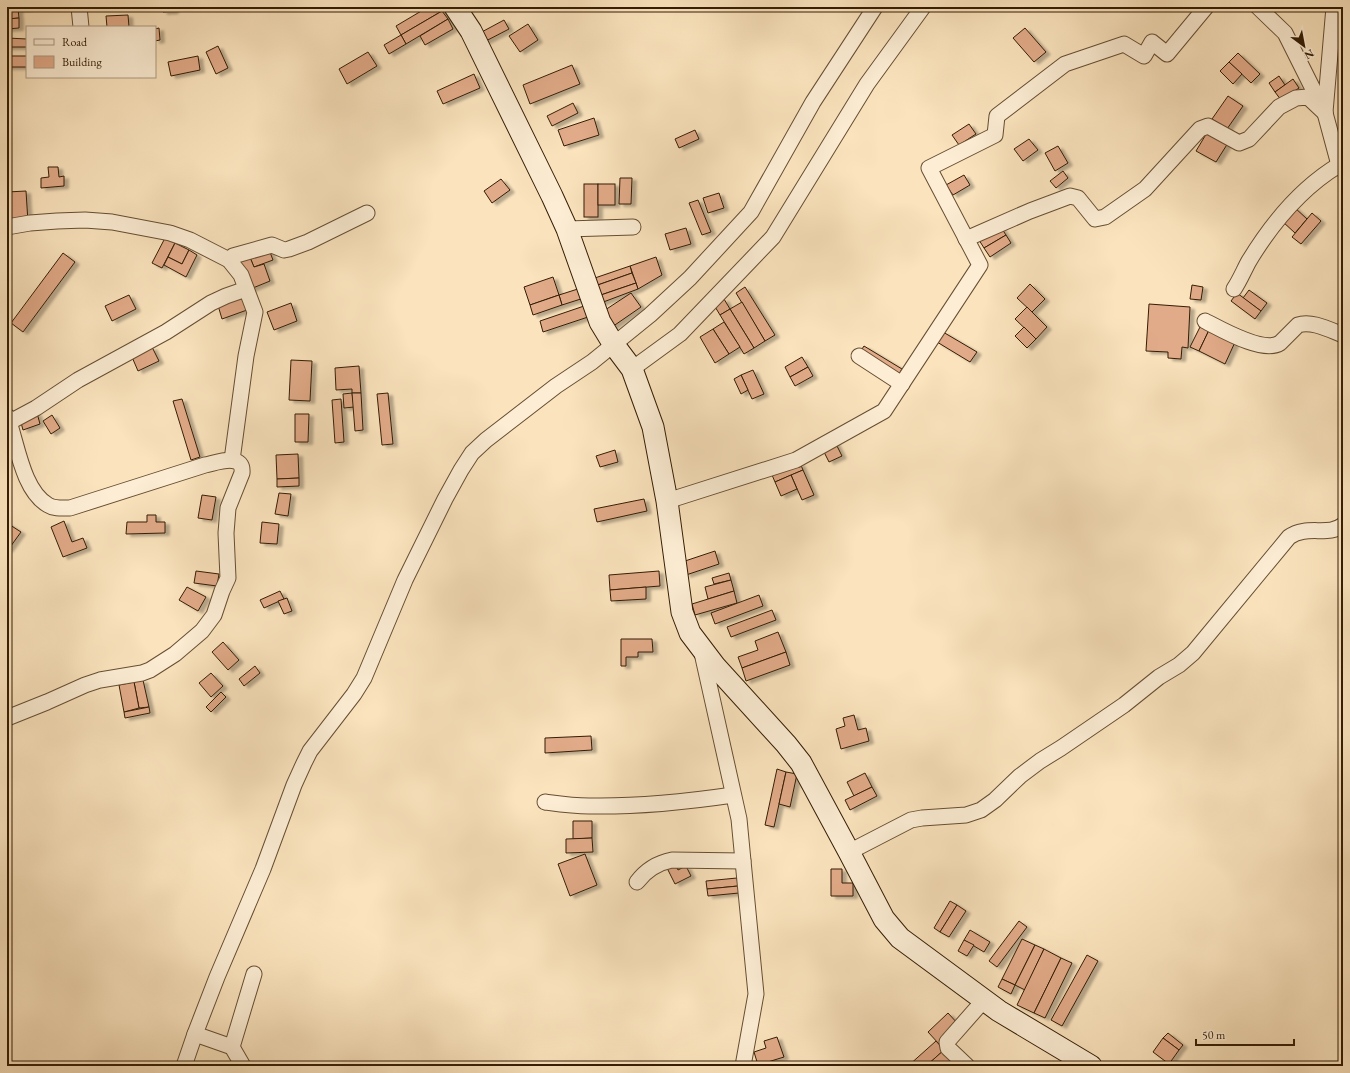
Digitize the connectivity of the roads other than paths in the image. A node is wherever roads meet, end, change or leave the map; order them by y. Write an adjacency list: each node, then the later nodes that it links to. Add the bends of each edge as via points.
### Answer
1 (79, 7): 8 (street)
2 (455, 7): 14 (street, via 471,31)
3 (875, 7): 22 (street, via 813,102 751,212 690,278 650,315)
4 (923, 7): 22 (street, via 867,84 773,237 680,334)
5 (1206, 7): 15 (street, via 1167,54 1152,42 1144,56 1124,44 1065,64 997,116 995,135 929,168)
6 (1258, 7): 9 (street, via 1285,33)
7 (1334, 7): 9 (street)
8 (81, 26)
9 (1325, 113): 10 (street); 15 (street, via 1308,97 1296,98 1279,106 1249,139 1238,143 1208,126 1200,129 1145,189 1105,217 1095,219 1078,198 1070,196)
10 (1341, 168): 18 (street, via 1314,182 1287,207 1263,238)
11 (367, 213): 16 (street, via 289,249 272,246 233,256)
12 (7, 227): 16 (street, via 58,221 112,222 170,233)
13 (633, 227): 14 (street)
14 (567, 229): 22 (street, via 600,322)
15 (966, 239): 23 (street, via 980,265)
16 (229, 260): 17 (street)
17 (246, 289): 24 (street, via 211,303 166,332 78,380 36,408); 25 (street, via 255,312 246,356)
18 (1234, 289)
19 (1204, 321): 20 (street, via 1244,340 1268,346 1280,343 1301,323)
20 (1343, 335)
21 (859, 356): 23 (street)
22 (623, 357): 26 (street, via 653,427); 37 (street, via 592,362 556,386 492,435 472,453 461,470 405,580 364,678 310,751 304,763)
23 (902, 384): 26 (street, via 884,411 796,460)
24 (8, 419): 25 (street, via 19,460 31,487 49,506 70,508 205,465)
25 (232, 460): 29 (street, via 240,464 242,469 228,508 228,578 214,615 205,628 175,654 150,670 85,685)
26 (667, 501): 28 (street, via 682,612 690,633)
27 (1343, 525): 32 (street, via 1333,530 1304,530 1289,537 1187,658 1124,705 1040,761 991,804 966,815 911,820)
28 (701, 648): 30 (street); 32 (street, via 801,763)
29 (7, 718)
30 (733, 795): 31 (street, via 636,806 587,806); 33 (street, via 739,819)
31 (545, 802)
32 (849, 852): 36 (street, via 892,930)
33 (743, 861): 34 (street, via 672,860 662,862 643,874); 41 (street, via 756,994)
34 (636, 882)
35 (254, 974): 38 (street)
36 (984, 1000): 42 (street, via 947,1042 948,1048); 43 (street)
37 (195, 1034): 38 (street); 39 (street)
38 (232, 1047): 40 (street)
39 (184, 1066)
40 (243, 1066)
41 (743, 1066)
42 (967, 1066)
43 (1091, 1066)

